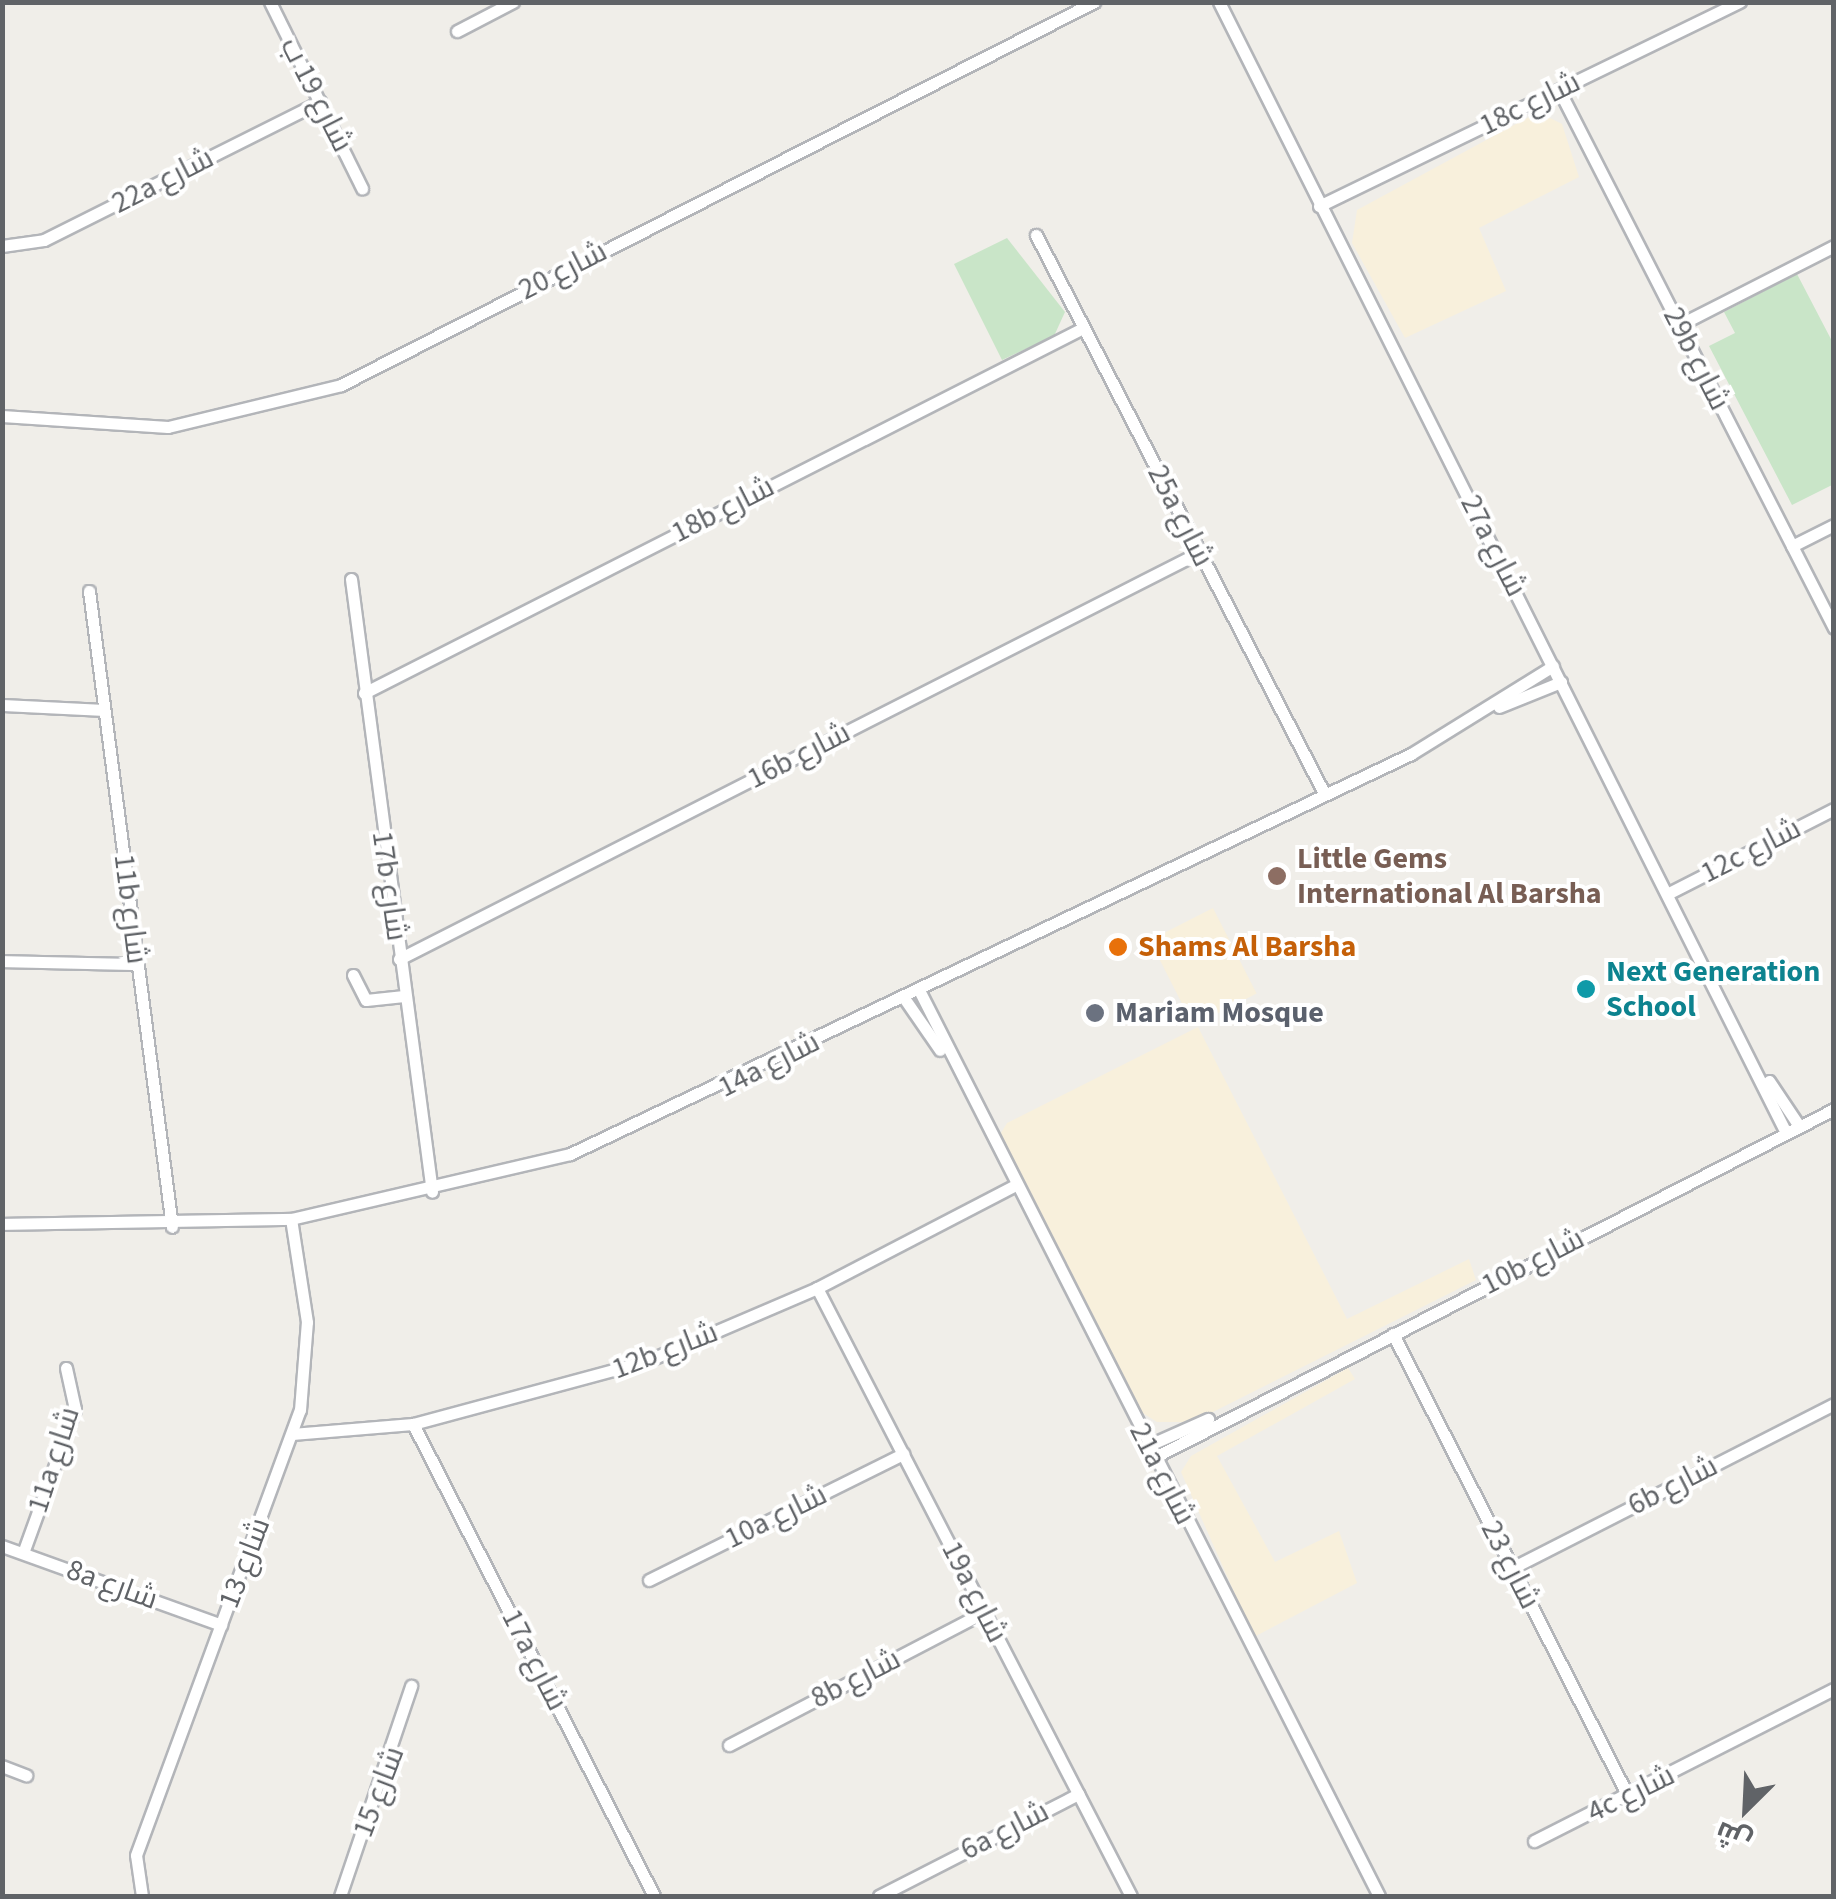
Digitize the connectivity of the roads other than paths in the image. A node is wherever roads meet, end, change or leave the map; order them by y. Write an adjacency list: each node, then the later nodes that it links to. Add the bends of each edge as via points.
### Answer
1 (270, 2): 10 (street, شارع 19 ب)
2 (513, 2): 8 (street)
3 (1094, 2): 18 (street, شارع 20, via 341,384 168,426)
4 (1211, 2): 7 (street, 27a شارع)
5 (1219, 2): 7 (street, 27a شارع)
6 (1740, 2): 9 (street, 18c شارع)
7 (1229, 26): 12 (street, 27a شارع)
8 (457, 31)
9 (1559, 90): 12 (street, 18c شارع); 16 (street, 29b شارع)
10 (320, 102): 11 (street, شارع 19 ب); 14 (street, 22a شارع, via 44,240)
11 (362, 188)
12 (1320, 206): 25 (street, 27a شارع)
13 (1036, 235): 17 (street, 25a شارع)
14 (2, 246)
15 (1834, 246): 16 (street)
16 (1679, 325): 20 (street, 29b شارع)
17 (1083, 328): 21 (street, 25a شارع); 27 (street, 18b شارع)
18 (2, 416)
19 (1834, 524): 20 (street)
20 (1792, 546): 24 (street, 29b شارع)
21 (1198, 553): 31 (street, 25a شارع); 34 (street, 16b شارع)
22 (350, 579): 27 (street, 17b شارع)
23 (89, 590): 29 (street, 11b شارع)
24 (1834, 628)
25 (1553, 666): 26 (street, 27a شارع); 30 (street, 14a شارع)
26 (1561, 682): 30 (street, 14a شارع); 33 (street, 27a شارع)
27 (364, 693): 34 (street, 17b شارع)
28 (2, 705): 29 (street)
29 (104, 710): 36 (street, 11b شارع)
30 (1481, 714): 31 (street, 14a شارع)
31 (1325, 796): 38 (street, 14a شارع)
32 (1834, 809): 33 (street, 12c شارع)
33 (1669, 892): 42 (street, 27a شارع)
34 (399, 958): 39 (street, 17b شارع)
35 (2, 961): 36 (street)
36 (138, 964): 50 (street, 11b شارع)
37 (353, 975): 39 (street, via 366,1000)
38 (919, 990): 40 (street, 14a شارع); 41 (street, 21a شارع)
39 (404, 996): 47 (street, 17b شارع)
40 (904, 998): 41 (street, 21a شارع); 47 (street, 14a شارع, via 649,1123)
41 (943, 1053): 46 (street, 21a شارع)
42 (1757, 1066): 44 (street, 27a شارع); 45 (street, 27a شارع)
43 (1834, 1109): 44 (street, 10b شارع)
44 (1799, 1126): 45 (street, 10b شارع)
45 (1786, 1133): 52 (street, 10b شارع)
46 (1012, 1187): 51 (street, 12b شارع); 57 (street, 21a شارع)
47 (432, 1192): 48 (street, 14a شارع)
48 (291, 1219): 50 (street, 14a شارع); 56 (street, شارع 13, via 308,1345)
49 (2, 1224): 50 (street, 14a شارع)
50 (172, 1227)
51 (817, 1288): 55 (street, 12b شارع, via 647,1360); 58 (street, 19a شارع)
52 (1392, 1334): 57 (street, 10b شارع); 61 (street, شارع 23)
53 (66, 1368): 60 (street, 11a شارع, via 75,1409)
54 (1834, 1404): 61 (street, 6b شارع)
55 (413, 1424): 56 (street, 12b شارع); 75 (street, 17a شارع)
56 (292, 1434): 64 (street, شارع 13)
57 (1150, 1452): 78 (street, 21a شارع)
58 (903, 1454): 62 (street, 10a شارع); 63 (street, 19a شارع)
59 (2, 1546): 60 (street, 8a شارع)
60 (23, 1553): 64 (street, 8a شارع)
61 (1512, 1568): 71 (street, شارع 23)
62 (649, 1580)
63 (984, 1612): 67 (street, 8b شارع); 70 (street, 19a شارع)
64 (221, 1625): 73 (street, شارع 13, via 136,1855)
65 (411, 1686): 74 (street, شارع 15)
66 (1834, 1690): 71 (street, 4c شارع)
67 (729, 1745)
68 (2, 1766): 69 (street)
69 (26, 1775)
70 (1078, 1794): 76 (street, 6a شارع); 77 (street, 19a شارع)
71 (1628, 1796): 72 (street, 4c شارع)
72 (1534, 1841)
73 (142, 1896)
74 (340, 1896)
75 (654, 1896)
76 (879, 1896)
77 (1131, 1896)
78 (1379, 1896)

